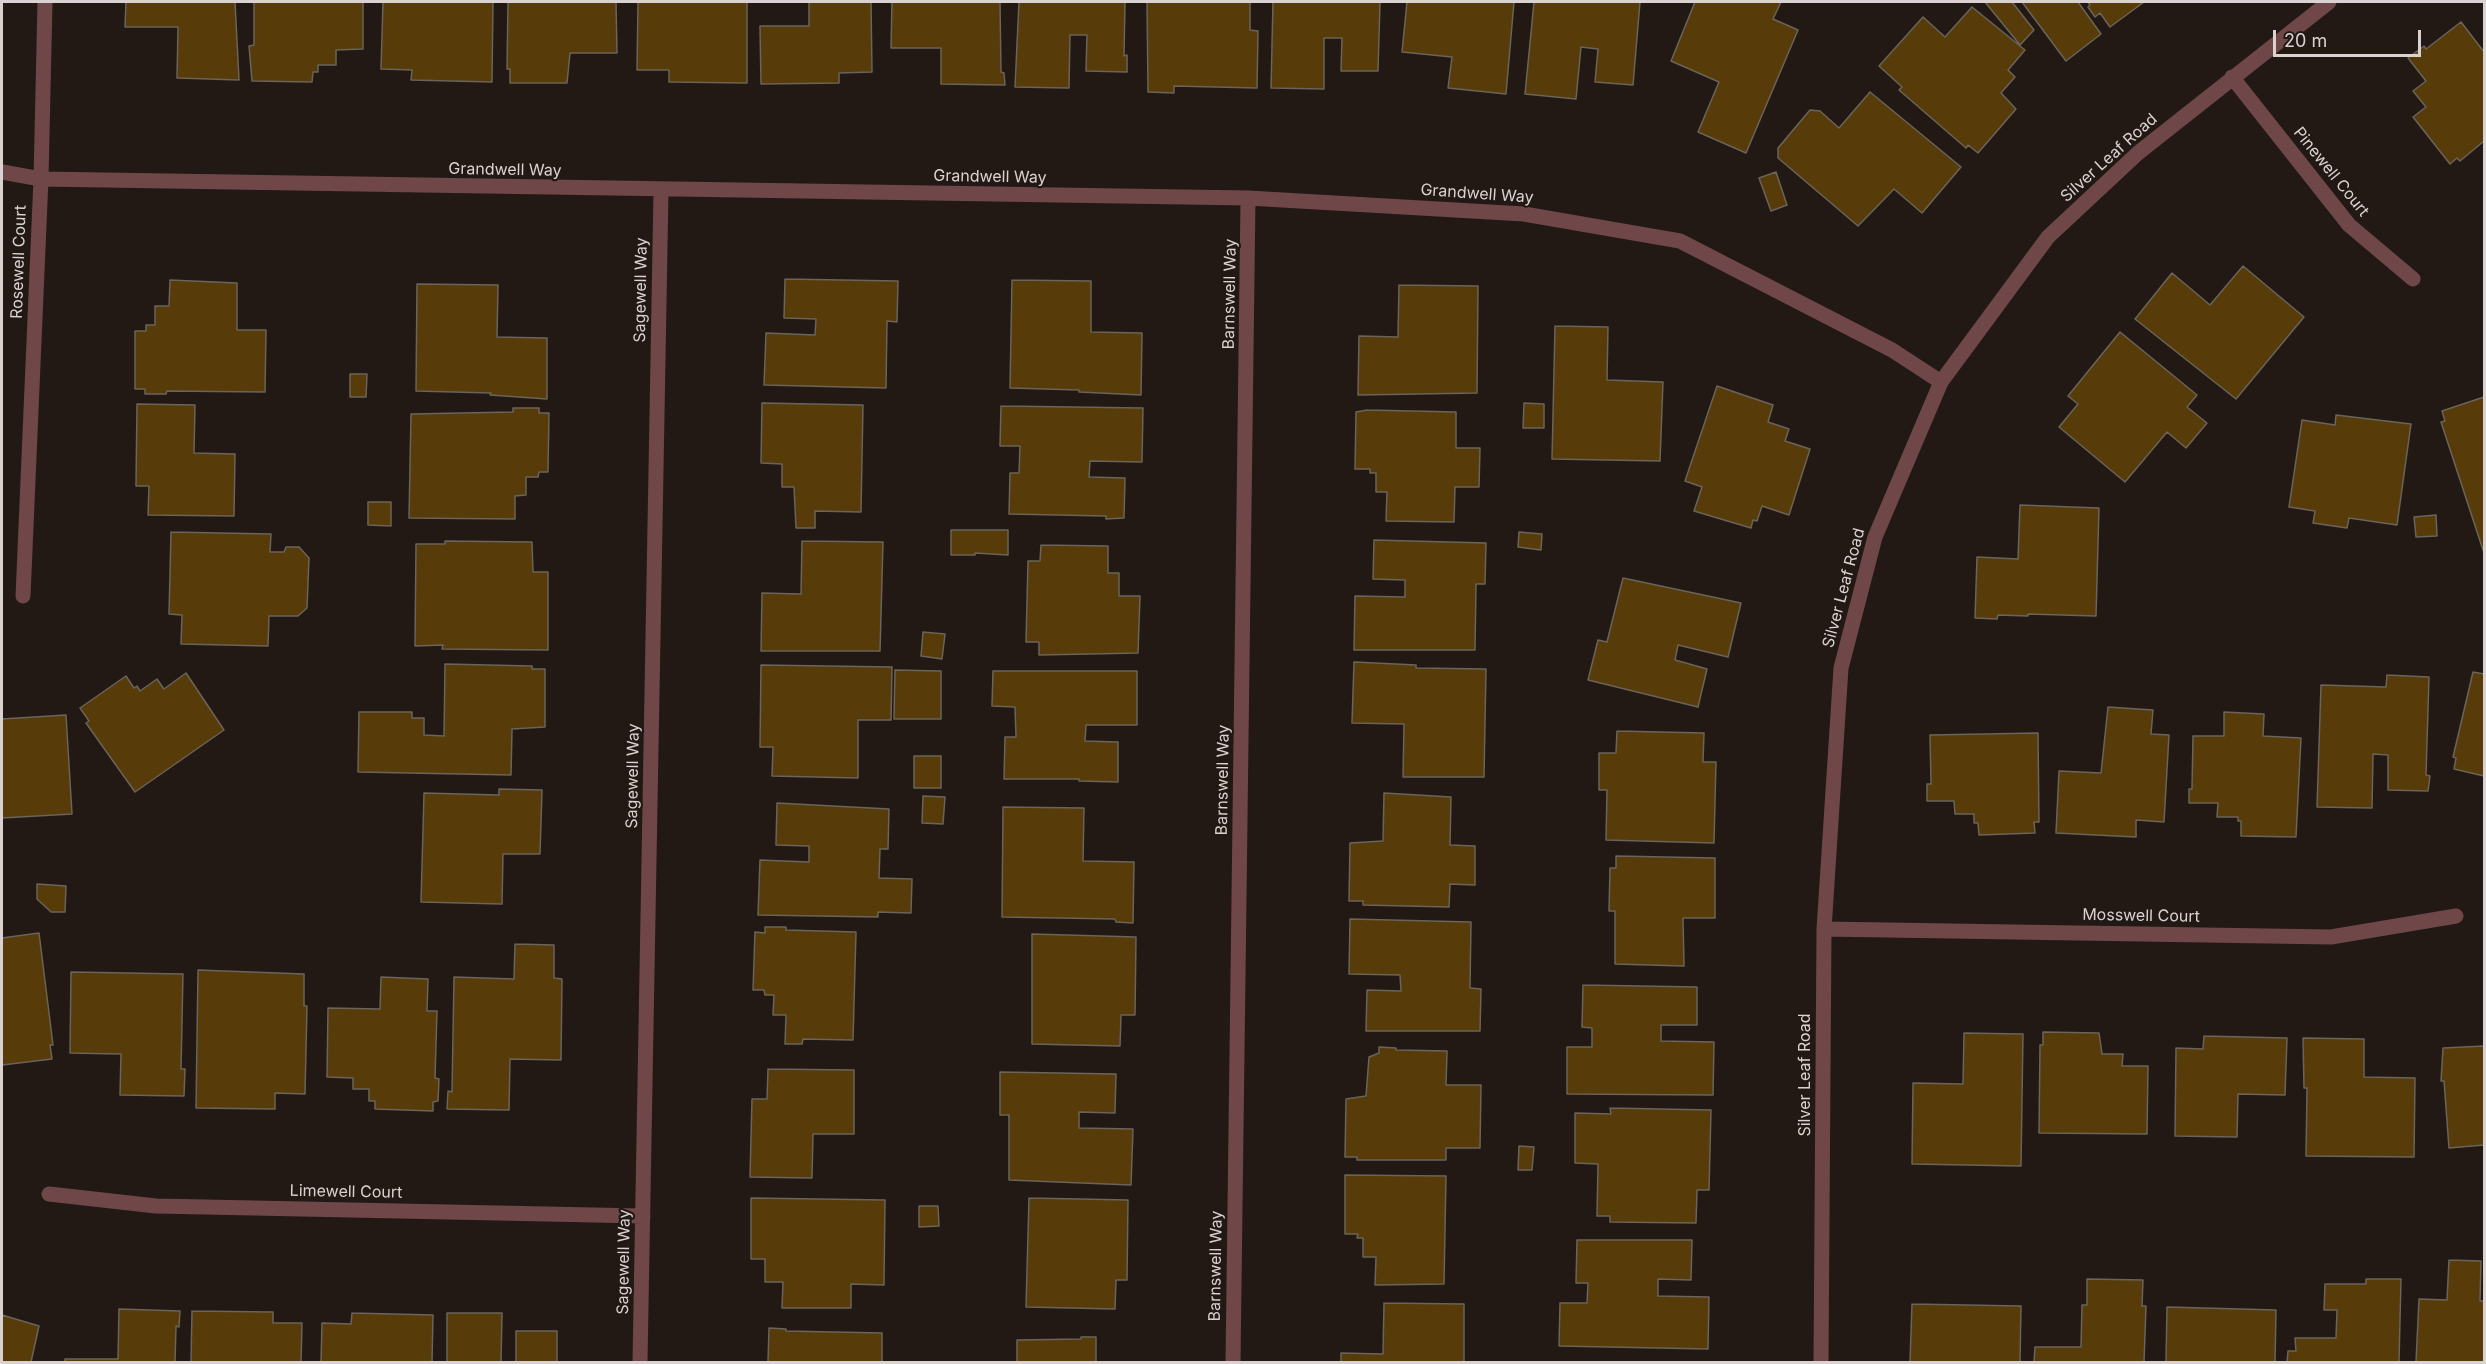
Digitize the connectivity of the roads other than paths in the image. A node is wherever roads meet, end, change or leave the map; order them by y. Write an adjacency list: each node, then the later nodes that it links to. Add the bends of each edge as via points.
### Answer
1 (45, 2): 5 (street, Rosewell Court)
2 (2329, 2): 3 (street, Silver Leaf Road)
3 (2232, 77): 8 (street, Pinewell Court, via 2349,225); 9 (street, Silver Leaf Road, via 2138,153 2048,237)
4 (2, 172): 5 (street, Grandwell Way)
5 (41, 179): 6 (street, Grandwell Way); 10 (street, Rosewell Court)
6 (661, 191): 7 (street, Grandwell Way); 14 (street, Sagewell Way)
7 (1248, 198): 9 (street, Grandwell Way, via 1524,214 1680,241 1892,350); 16 (street, Barnswell Way)
8 (2413, 279)
9 (1941, 382): 12 (street, Silver Leaf Road, via 1875,537 1841,668)
10 (23, 596)
11 (2456, 916): 12 (street, Mosswell Court, via 2331,938)
12 (1824, 929): 17 (street, Silver Leaf Road)
13 (49, 1194): 14 (street, Limewell Court, via 156,1206)
14 (643, 1216): 15 (street, Sagewell Way)
15 (640, 1362)
16 (1233, 1362)
17 (1821, 1362)

